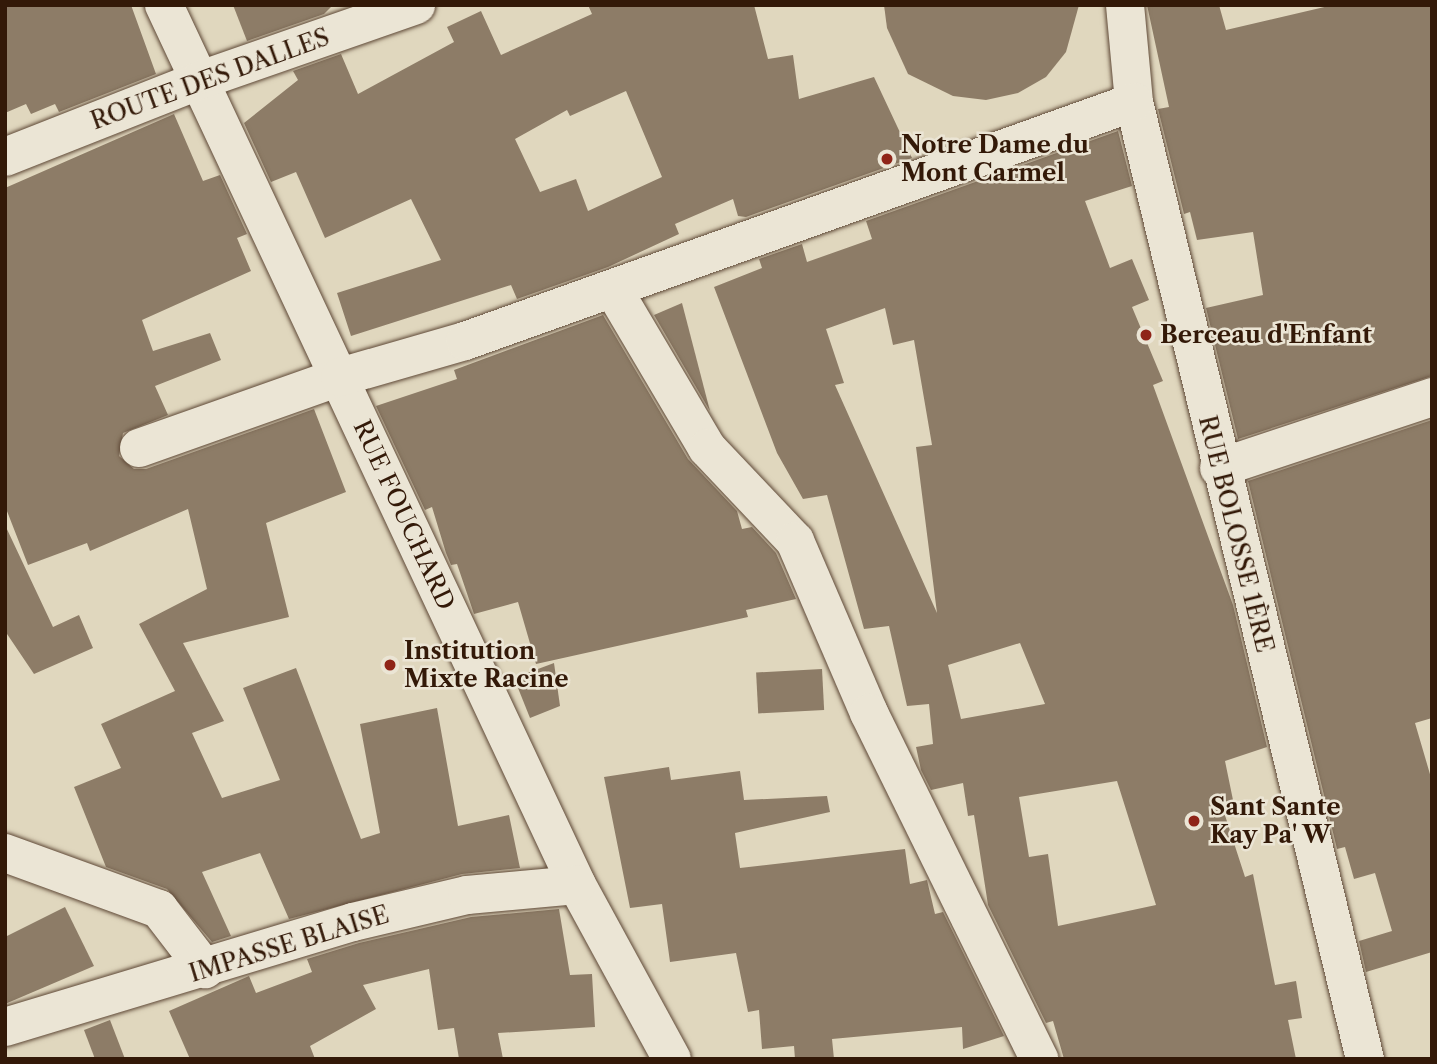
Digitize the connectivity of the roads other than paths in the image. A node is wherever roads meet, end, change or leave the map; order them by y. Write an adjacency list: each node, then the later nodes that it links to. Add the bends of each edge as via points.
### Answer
1 (164, 5): 4 (street, RUE FOUCHARD)
2 (416, 5): 4 (street, ROUTE DES DALLES)
3 (1125, 5): 5 (street, RUE BOLOSSE 1ÈRE)
4 (198, 81): 6 (street, ROUTE DES DALLES); 8 (street, RUE FOUCHARD)
5 (1134, 102): 7 (street); 11 (street, RUE BOLOSSE 1ÈRE)
6 (5, 157)
7 (613, 289): 8 (street, via 465,341); 17 (street, via 707,448 795,541 869,713)
8 (340, 377): 10 (street); 13 (street, RUE FOUCHARD)
9 (1432, 397): 11 (street)
10 (139, 448)
11 (1219, 468): 18 (street, RUE BOLOSSE 1ÈRE)
12 (5, 853): 14 (street, via 159,909)
13 (577, 885): 14 (street, IMPASSE BLAISE, via 467,895 353,922); 16 (street, RUE FOUCHARD)
14 (205, 969): 15 (street, IMPASSE BLAISE)
15 (5, 1027)
16 (672, 1059)
17 (1039, 1059)
18 (1365, 1059)

